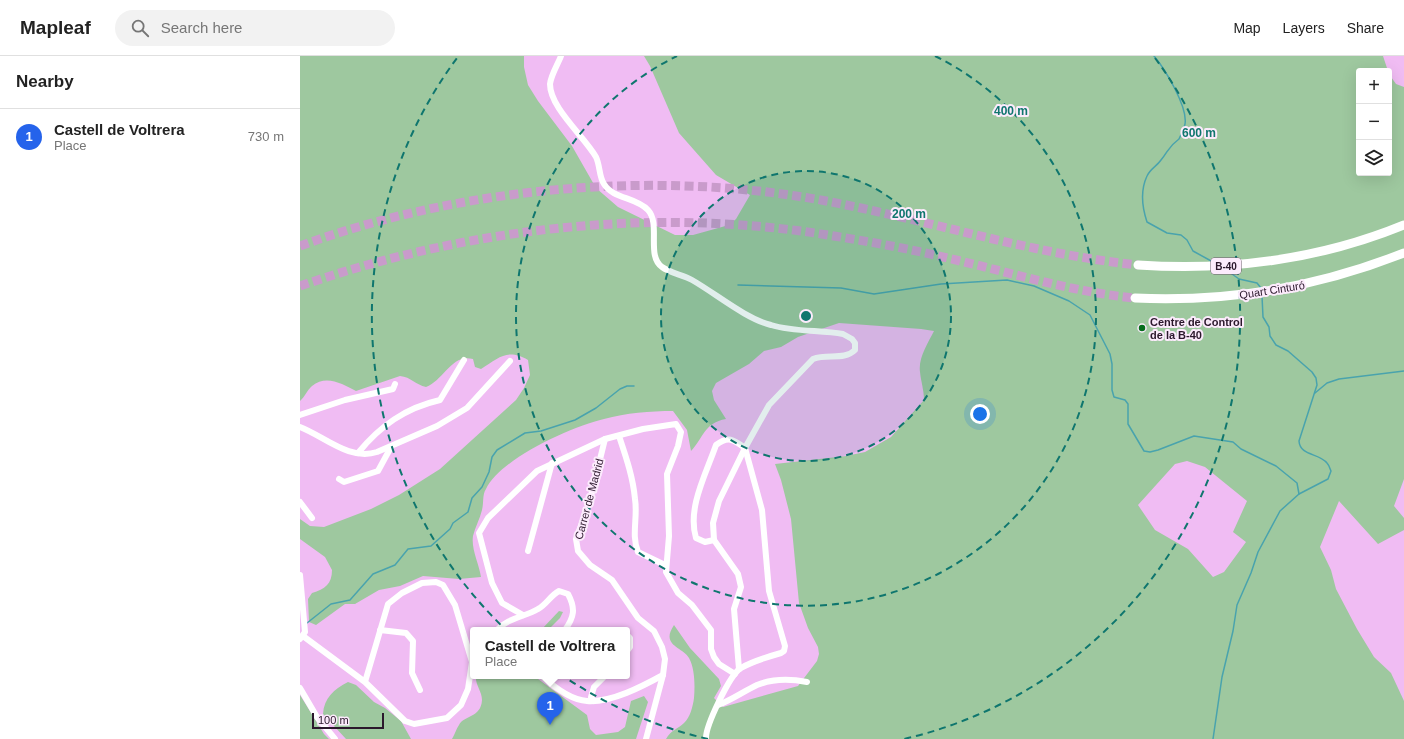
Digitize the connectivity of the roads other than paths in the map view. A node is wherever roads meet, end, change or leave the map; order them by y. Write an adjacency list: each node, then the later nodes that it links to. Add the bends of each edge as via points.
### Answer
1 (561, 56): 14 (street, via 550,83 552,98 596,158 604,184 648,210 655,229 654,252 662,267 681,274 725,302 771,325 843,334 855,344 855,350 851,354 821,355 806,366 770,406)
2 (1404, 225): 4 (highway, B-40, via 1344,246 1288,259 1224,266)
3 (1404, 253): 5 (highway, Quart Cinturó, via 1354,272 1264,293 1218,298)
4 (1138, 265)
5 (1135, 298)
6 (464, 360): 15 (street, via 440,400 419,405 398,417 372,436)
7 (510, 361): 13 (street, via 467,408 437,426)
8 (395, 384): 9 (street, via 393,389 344,400)
9 (300, 415)
10 (300, 427): 15 (street)
11 (619, 436): 12 (street); 22 (street, via 636,501 634,544 638,552); 22 (street, via 676,424 681,432 667,474 669,536)
12 (605, 440): 16 (street); 32 (street, Carrer de Madrid, via 589,504 576,539 578,551 590,565 612,580 638,618 654,631 665,659)
13 (391, 447): 15 (street, via 372,454); 17 (street, via 378,471 344,482)
14 (744, 448): 20 (street, via 719,501 713,523); 20 (street, via 733,440 724,439 716,445 694,509 692,525 696,538 705,542); 30 (street, via 762,510 770,591 785,646 781,653)
15 (358, 453)
16 (552, 463): 21 (street); 24 (street, via 536,471 488,518 479,534 492,583 502,603)
17 (339, 479)
18 (300, 502): 19 (street)
19 (312, 518)
20 (714, 540): 30 (street, via 738,574 740,587 734,609)
21 (528, 550)
22 (665, 565): 30 (street, via 666,572 678,593 692,604 711,630 711,649 714,657 719,664)
23 (300, 575): 28 (street, via 304,624)
24 (524, 615): 25 (street, via 503,623); 26 (street, via 539,608 559,591 568,594 573,603 573,619)
25 (500, 627)
26 (567, 627)
27 (380, 630): 29 (street, via 388,604 402,593 422,583 436,582 443,584 455,605); 35 (street); 38 (street, via 406,633 413,641 412,673)
28 (302, 637): 35 (street)
29 (470, 654)
30 (737, 671): 40 (street)
31 (470, 675): 35 (street, via 468,689 460,705 447,718 414,724 405,721)
32 (663, 675): 39 (street, via 641,687); 42 (street, Carrer de Madrid)
33 (546, 679): 39 (street, via 568,695 580,700)
34 (602, 679): 39 (street, via 594,687 591,697)
35 (365, 682)
36 (807, 682): 40 (street, via 791,679 758,685)
37 (300, 688): 41 (street, via 317,717)
38 (420, 690)
39 (594, 701)
40 (718, 705): 43 (street, via 706,732)
41 (335, 739)
42 (646, 739)
43 (706, 739)

